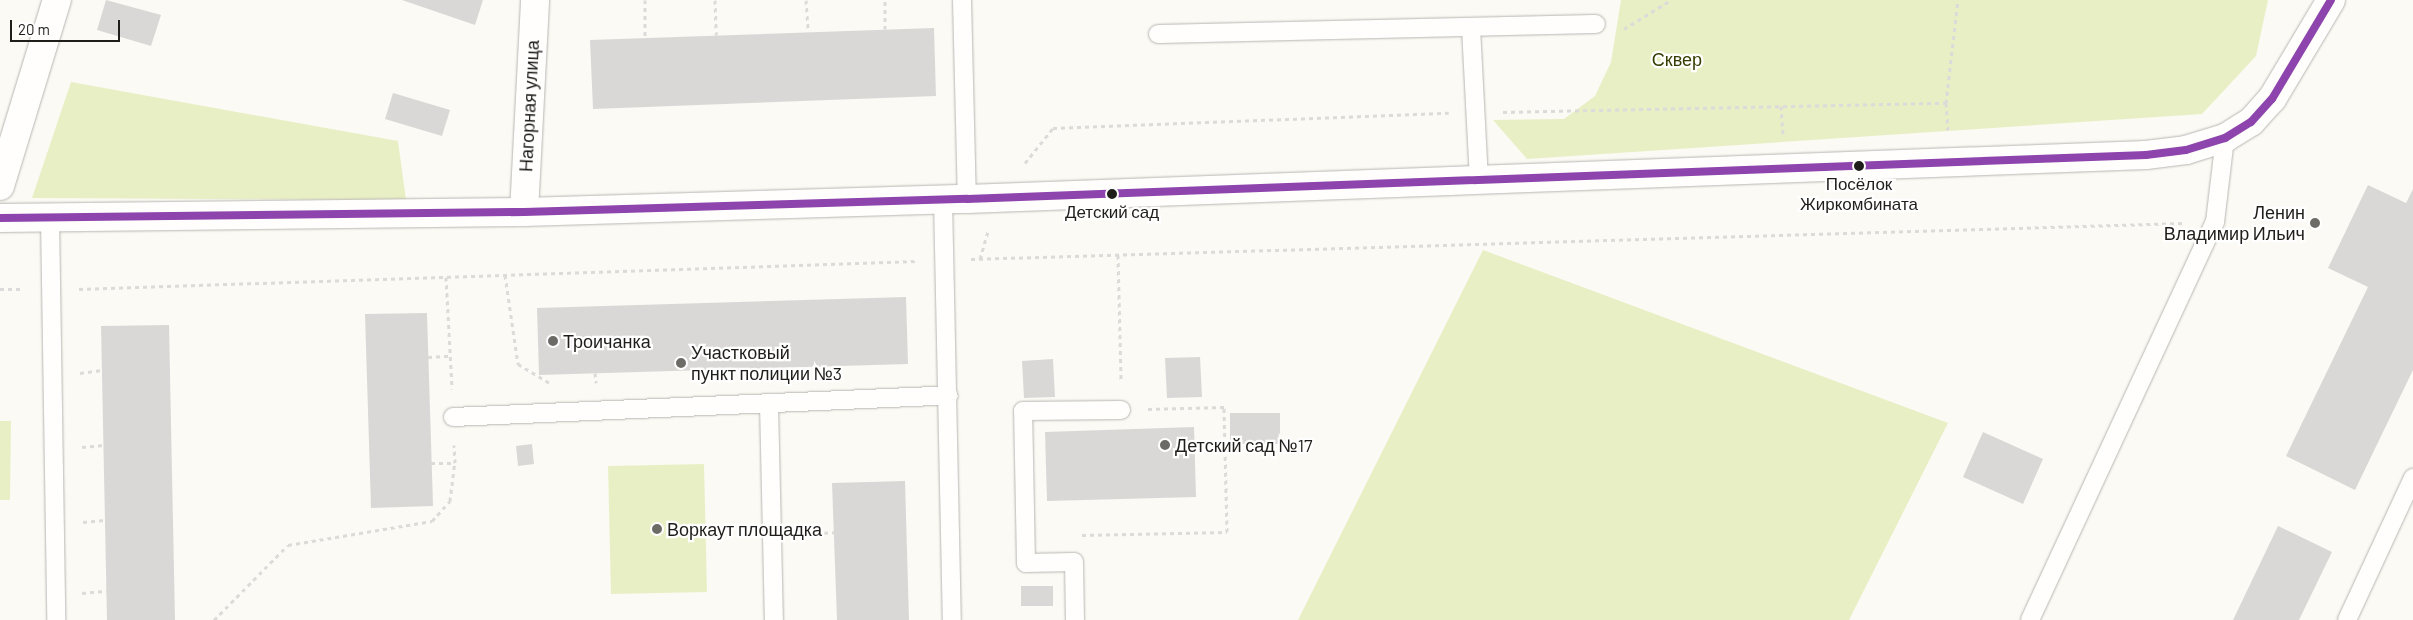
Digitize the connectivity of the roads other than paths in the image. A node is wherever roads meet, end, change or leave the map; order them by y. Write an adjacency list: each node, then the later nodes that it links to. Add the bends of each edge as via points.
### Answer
1 (57, 0): 10 (street)
2 (535, 0): 12 (street, Нагорная улица)
3 (962, 0): 11 (lane)
4 (2331, 0): 8 (street, via 2272,98 2251,122)
5 (1596, 24): 6 (lane)
6 (1471, 28): 7 (lane); 9 (lane)
7 (1158, 34)
8 (2225, 138): 9 (street, via 2186,150 2146,155); 24 (lane, via 2215,222)
9 (1479, 181): 11 (street)
10 (0, 186)
11 (955, 200): 12 (street); 15 (lane, via 945,260)
12 (524, 212): 14 (street)
13 (0, 218): 14 (street)
14 (50, 218): 20 (lane)
15 (949, 395): 16 (lane); 22 (lane)
16 (769, 404): 18 (lane); 21 (lane)
17 (1121, 410): 23 (lane, via 1022,411 1026,563 1074,562)
18 (453, 417)
19 (2413, 478): 25 (lane)
20 (56, 620)
21 (774, 620)
22 (952, 620)
23 (1075, 620)
24 (2030, 620)
25 (2346, 620)

